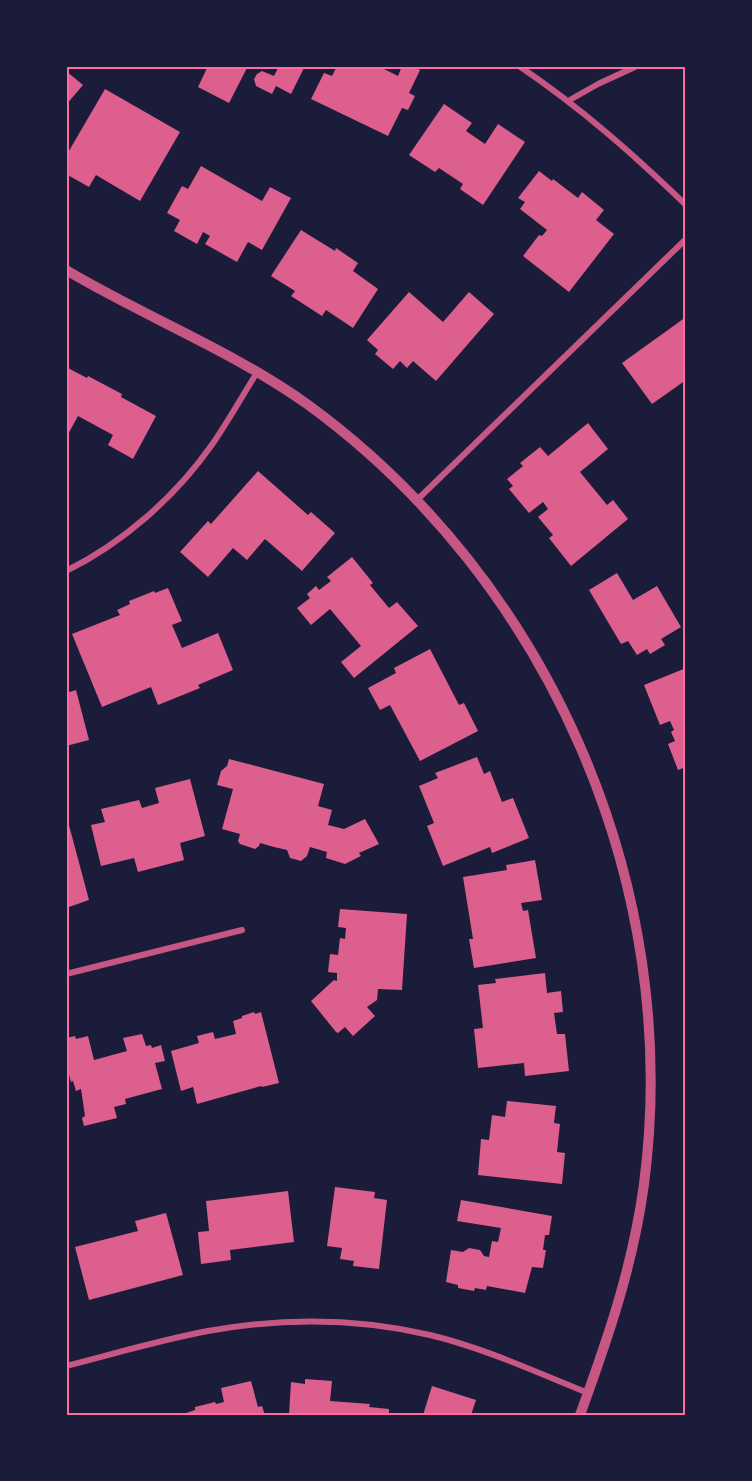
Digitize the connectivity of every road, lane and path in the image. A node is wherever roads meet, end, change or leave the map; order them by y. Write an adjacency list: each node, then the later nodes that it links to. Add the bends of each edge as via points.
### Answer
1 (519, 66): 3 (street)
2 (637, 66): 3 (street)
3 (568, 101): 4 (street)
4 (686, 204)
5 (686, 239): 8 (street)
6 (66, 270): 7 (street)
7 (258, 372): 8 (street, via 364,450); 9 (street, via 211,446 180,484 146,518)
8 (417, 500): 13 (street, via 466,555 540,663 596,783 633,907 645,979 649,1037 650,1111 644,1183 613,1325)
9 (66, 571)
10 (242, 930): 11 (street)
11 (66, 974)
12 (66, 1366): 13 (street, via 207,1331 262,1323 318,1322 429,1335 483,1351)
13 (588, 1393): 14 (street)
14 (580, 1415)

